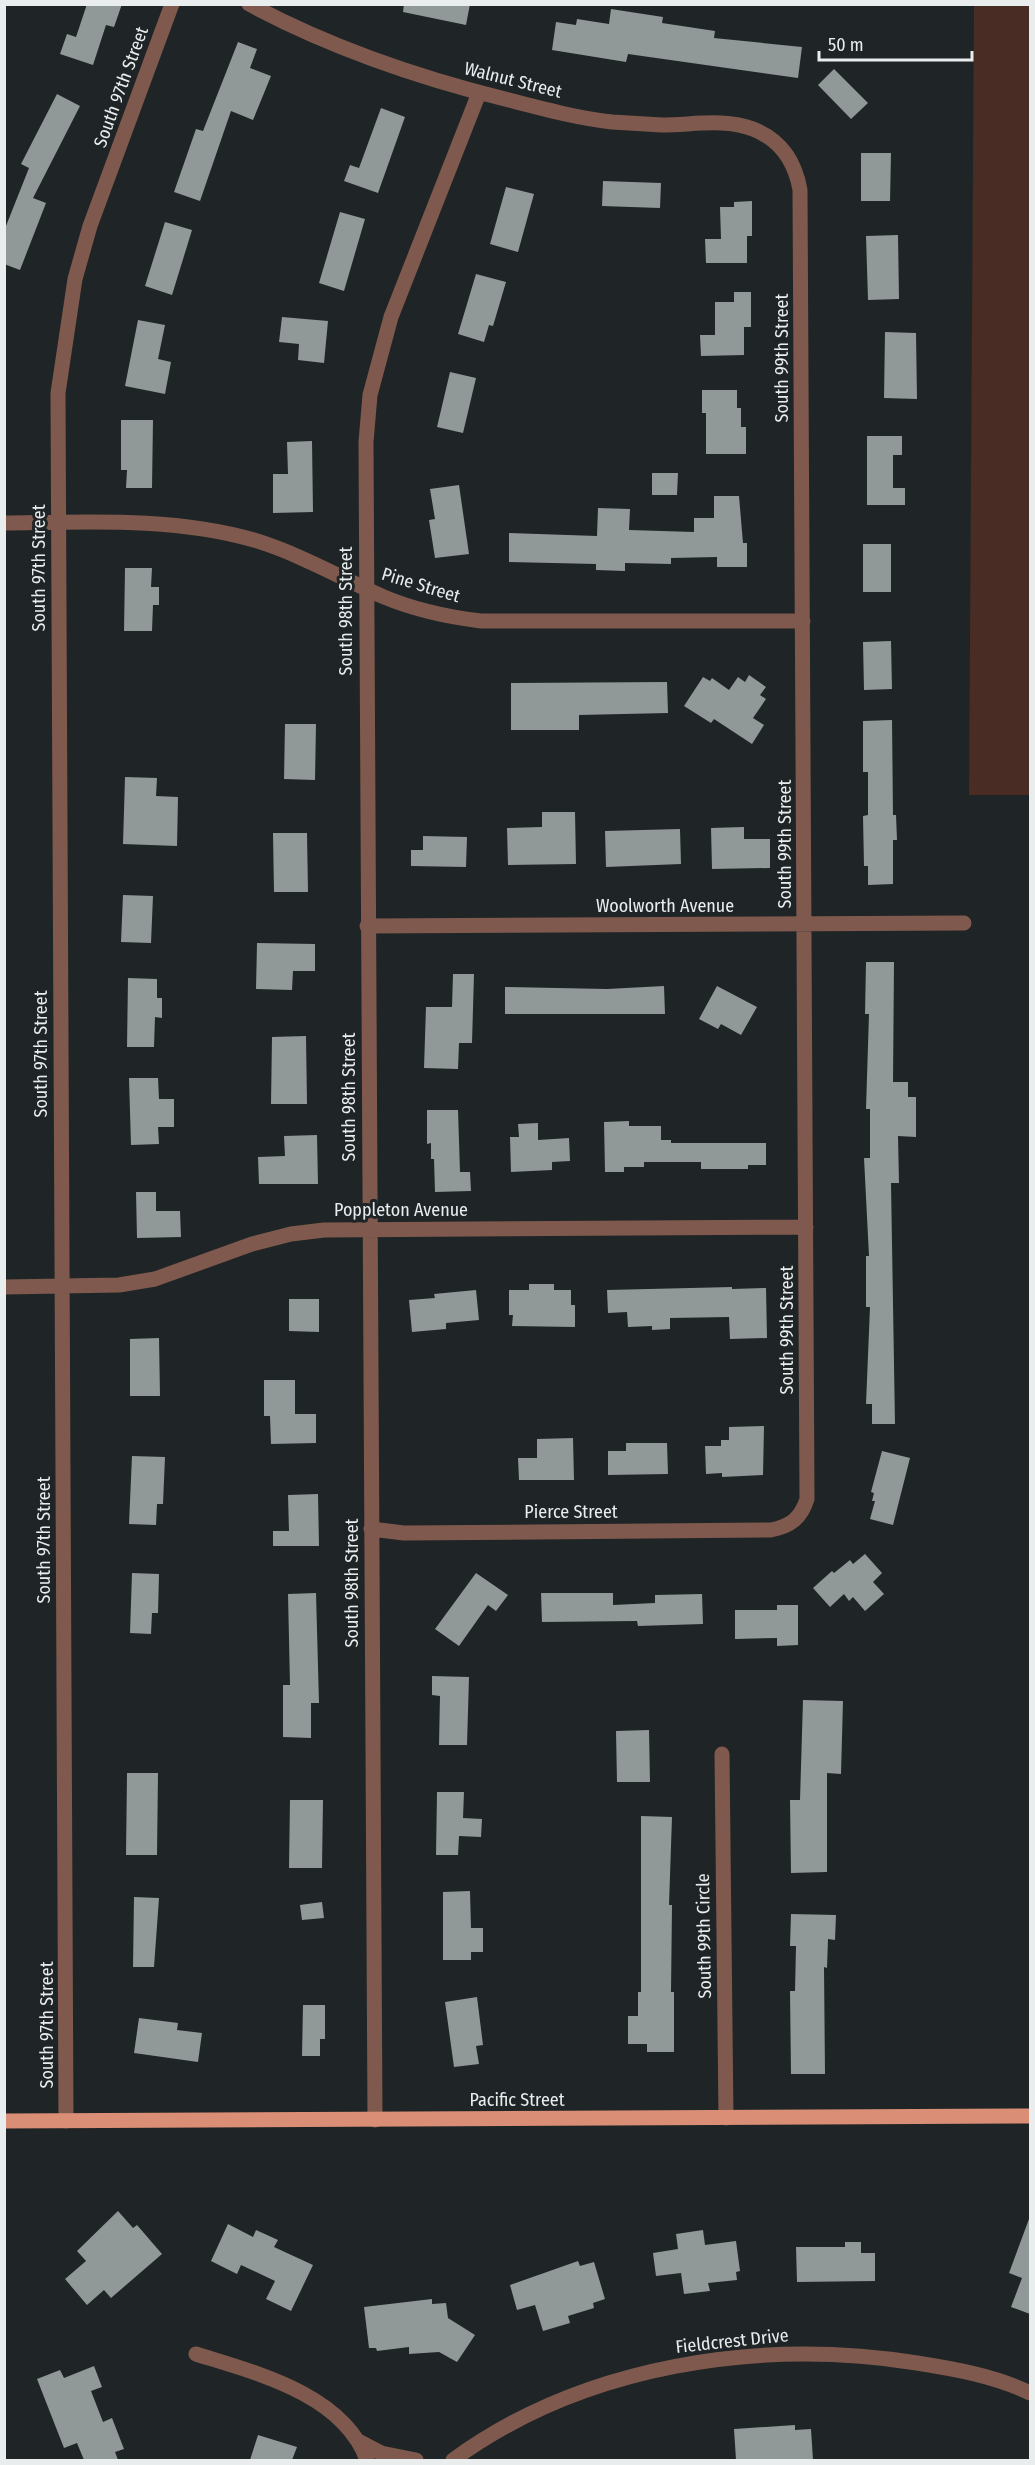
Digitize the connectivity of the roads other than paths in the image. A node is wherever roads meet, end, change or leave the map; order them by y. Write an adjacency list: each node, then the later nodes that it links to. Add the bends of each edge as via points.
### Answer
1 (172, 4): 5 (street, South 97th Street, via 90,226 75,279 58,393)
2 (249, 4): 3 (street, Walnut Street, via 338,48)
3 (479, 93): 4 (street, Walnut Street, via 611,122 728,123 752,128); 7 (street, South 98th Street, via 391,317 375,372 366,442)
4 (778, 143): 8 (street, South 99th Street, via 789,156 800,190)
5 (58, 522): 6 (street, Pine Street); 7 (street, Pine Street, via 147,523 224,532 285,551); 15 (street, South 97th Street)
6 (4, 523)
7 (365, 588): 8 (street, Pine Street, via 428,611 481,621); 11 (street, South 98th Street)
8 (803, 621): 10 (street, South 99th Street)
9 (963, 923): 10 (street, Woolworth Avenue)
10 (805, 925): 11 (street, Woolworth Avenue); 12 (street, South 99th Street)
11 (367, 926): 13 (street, South 98th Street)
12 (806, 1227): 13 (street, Poppleton Avenue); 17 (street, South 99th Street, via 807,1499 794,1522)
13 (369, 1229): 15 (street, Poppleton Avenue, via 291,1234 155,1279); 16 (street, South 98th Street)
14 (4, 1287): 15 (street, Poppleton Avenue)
15 (62, 1287): 23 (street, South 97th Street)
16 (371, 1529): 17 (street, Pierce Street, via 404,1533); 21 (street, South 98th Street)
17 (771, 1530)
18 (722, 1754): 20 (street, South 99th Circle)
19 (1030, 2116): 20 (main road, Pacific Street)
20 (726, 2118): 21 (main road, Pacific Street)
21 (375, 2120): 23 (main road, Pacific Street)
22 (4, 2121): 23 (main road, Pacific Street)
23 (66, 2121)
24 (196, 2354): 26 (street, via 296,2388)
25 (1030, 2393): 29 (street, Fieldcrest Drive, via 1000,2380 874,2357 786,2354 721,2359 664,2369 557,2402)
26 (360, 2442): 27 (street); 28 (street, via 381,2453)
27 (366, 2460)
28 (416, 2460)
29 (453, 2460)

